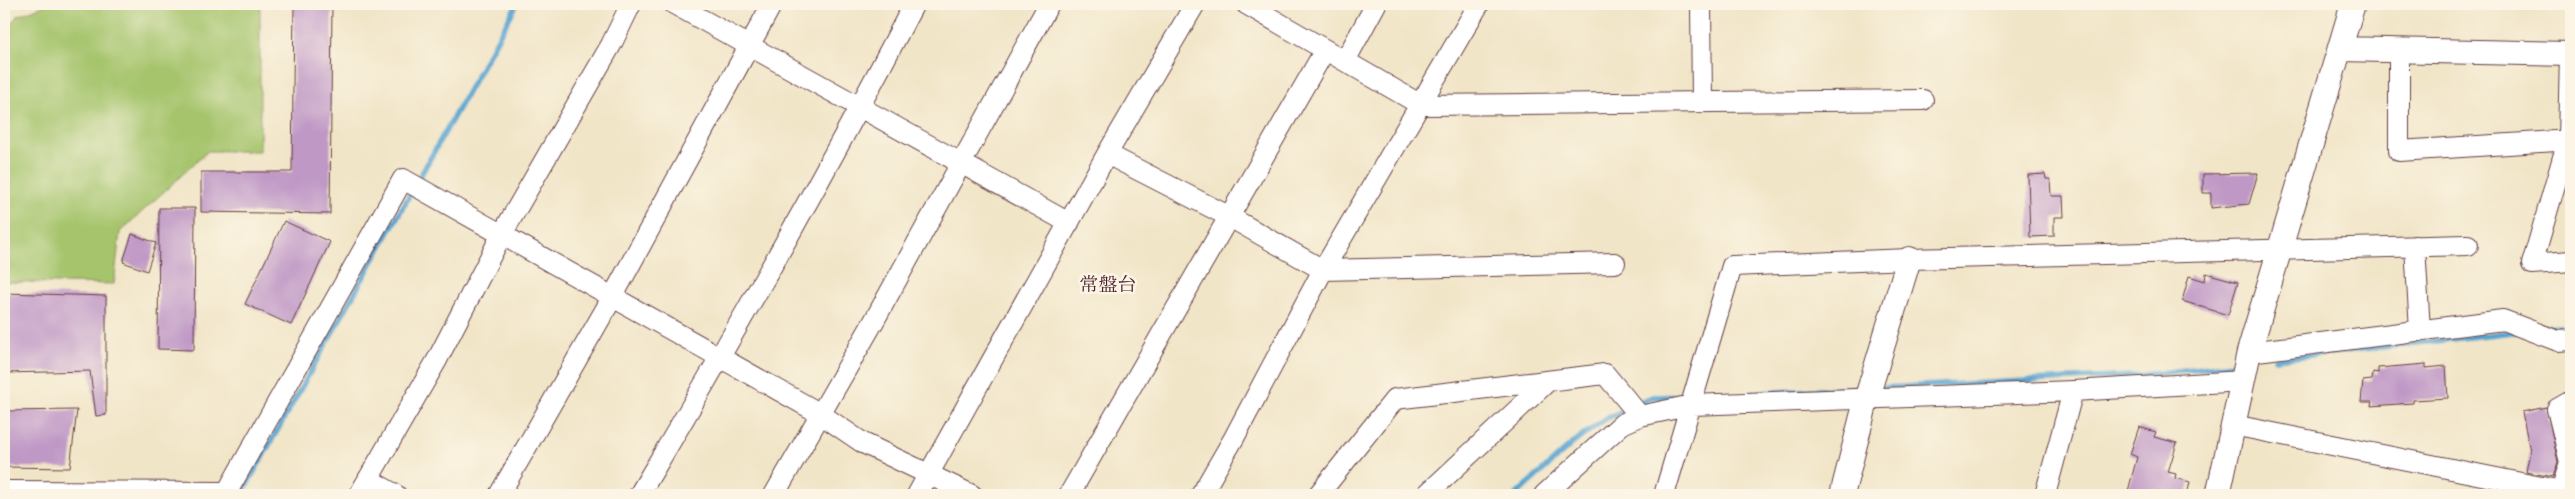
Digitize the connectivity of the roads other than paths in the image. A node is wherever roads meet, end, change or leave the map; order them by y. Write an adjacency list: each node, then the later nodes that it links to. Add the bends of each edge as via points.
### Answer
1 (631, 4): 27 (street, via 611,45)
2 (674, 4): 12 (street)
3 (772, 4): 12 (street)
4 (914, 4): 21 (street)
5 (1049, 4): 24 (street)
6 (1195, 4): 23 (street)
7 (1376, 4): 17 (street)
8 (1479, 4): 20 (street)
9 (1701, 4): 19 (street)
10 (2353, 4): 13 (street)
11 (1254, 6): 14 (street)
12 (748, 47): 21 (street); 35 (street)
13 (2340, 48): 15 (street); 30 (street)
14 (1325, 50): 17 (street); 25 (street)
15 (2399, 51): 16 (street); 22 (street, via 2399,151)
16 (2571, 54): 22 (street)
17 (1345, 61): 20 (street)
18 (1923, 100): 19 (street)
19 (1702, 102): 20 (street)
20 (1421, 105): 34 (street)
21 (860, 108): 24 (street); 39 (street)
22 (2570, 140): 32 (street, via 2532,264)
23 (1107, 154): 25 (street); 26 (street)
24 (960, 164): 26 (street); 46 (street, via 874,321)
25 (1228, 216): 34 (street); 59 (street)
26 (1069, 223): 49 (street)
27 (501, 236): 35 (street); 50 (street, via 437,360); 51 (street, via 403,179 227,492)
28 (2468, 245): 29 (street)
29 (2415, 246): 30 (street); 36 (street)
30 (2279, 250): 31 (street); 38 (street)
31 (1909, 259): 43 (street); 45 (street, via 1732,266)
32 (2571, 261)
33 (1615, 263): 34 (street)
34 (1322, 270): 60 (street)
35 (612, 298): 39 (street); 54 (street)
36 (2420, 331): 37 (street, via 2503,320 2558,341); 38 (street)
37 (2571, 340)
38 (2249, 352): 41 (street)
39 (720, 358): 46 (street); 55 (street)
40 (1548, 381): 47 (street, via 1605,374); 61 (street, via 1395,399); 62 (street)
41 (2243, 381): 42 (street); 48 (street)
42 (2073, 391): 43 (street); 66 (street)
43 (1867, 397): 45 (street); 65 (street)
44 (2571, 401): 52 (street, via 2558,409 2570,462)
45 (1692, 405): 47 (street); 64 (street)
46 (819, 413): 49 (street, via 863,443); 56 (street)
47 (1640, 416): 63 (street, via 1622,424)
48 (2233, 425): 52 (street); 67 (street)
49 (928, 474): 57 (street); 58 (street)
50 (363, 487): 53 (street)
51 (4, 491)
52 (2566, 492)
53 (396, 495)
54 (499, 495)
55 (639, 495)
56 (774, 495)
57 (917, 495)
58 (972, 495)
59 (1069, 495)
60 (1201, 495)
61 (1318, 495)
62 (1426, 495)
63 (1544, 495)
64 (1664, 495)
65 (1842, 495)
66 (2045, 495)
67 (2218, 495)

